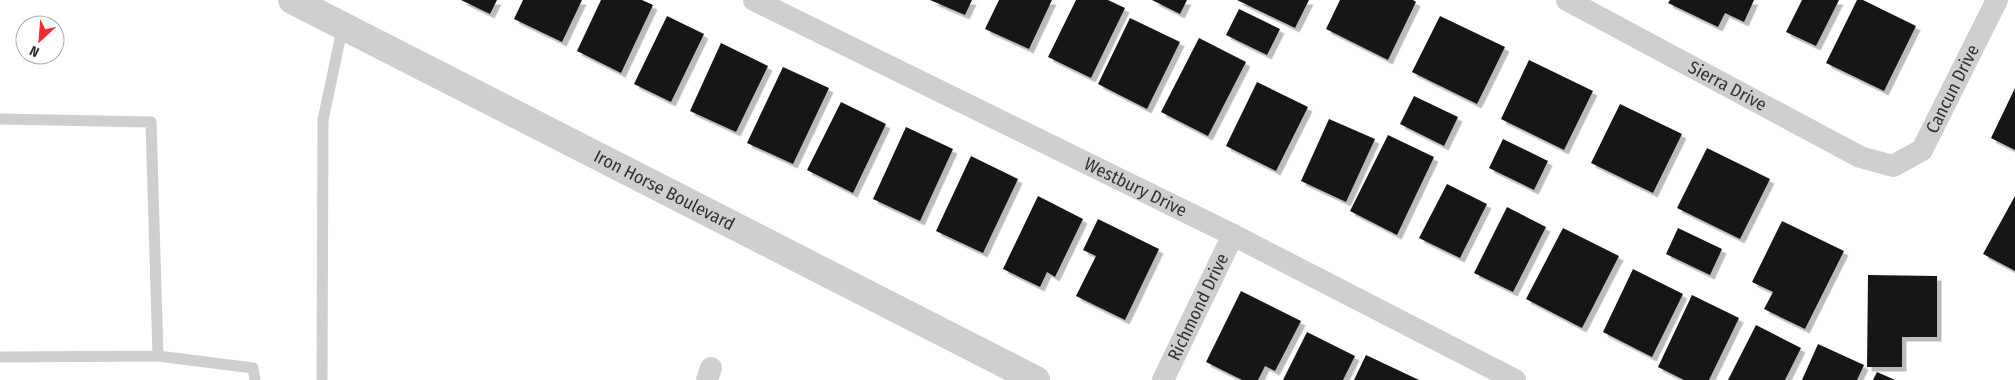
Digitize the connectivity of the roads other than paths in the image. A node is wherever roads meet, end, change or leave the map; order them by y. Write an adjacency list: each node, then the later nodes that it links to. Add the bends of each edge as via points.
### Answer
1 (292, 0): 6 (street, Iron Horse Boulevard)
2 (754, 0): 9 (street, Westbury Drive)
3 (1566, 0): 5 (street, Sierra Drive)
4 (1996, 0): 8 (street, Cancun Drive, via 1922,150)
5 (1592, 6): 8 (street, Sierra Drive, via 1860,156)
6 (343, 25): 13 (lane, via 323,120); 14 (street, Iron Horse Boulevard)
7 (0, 119): 10 (lane, via 151,122)
8 (1893, 166)
9 (1233, 235): 15 (street, Richmond Drive); 16 (street, Westbury Drive)
10 (158, 356): 11 (lane); 12 (lane, via 253,368)
11 (0, 358)
12 (255, 380)
13 (322, 380)
14 (1036, 380)
15 (1164, 380)
16 (1515, 380)

